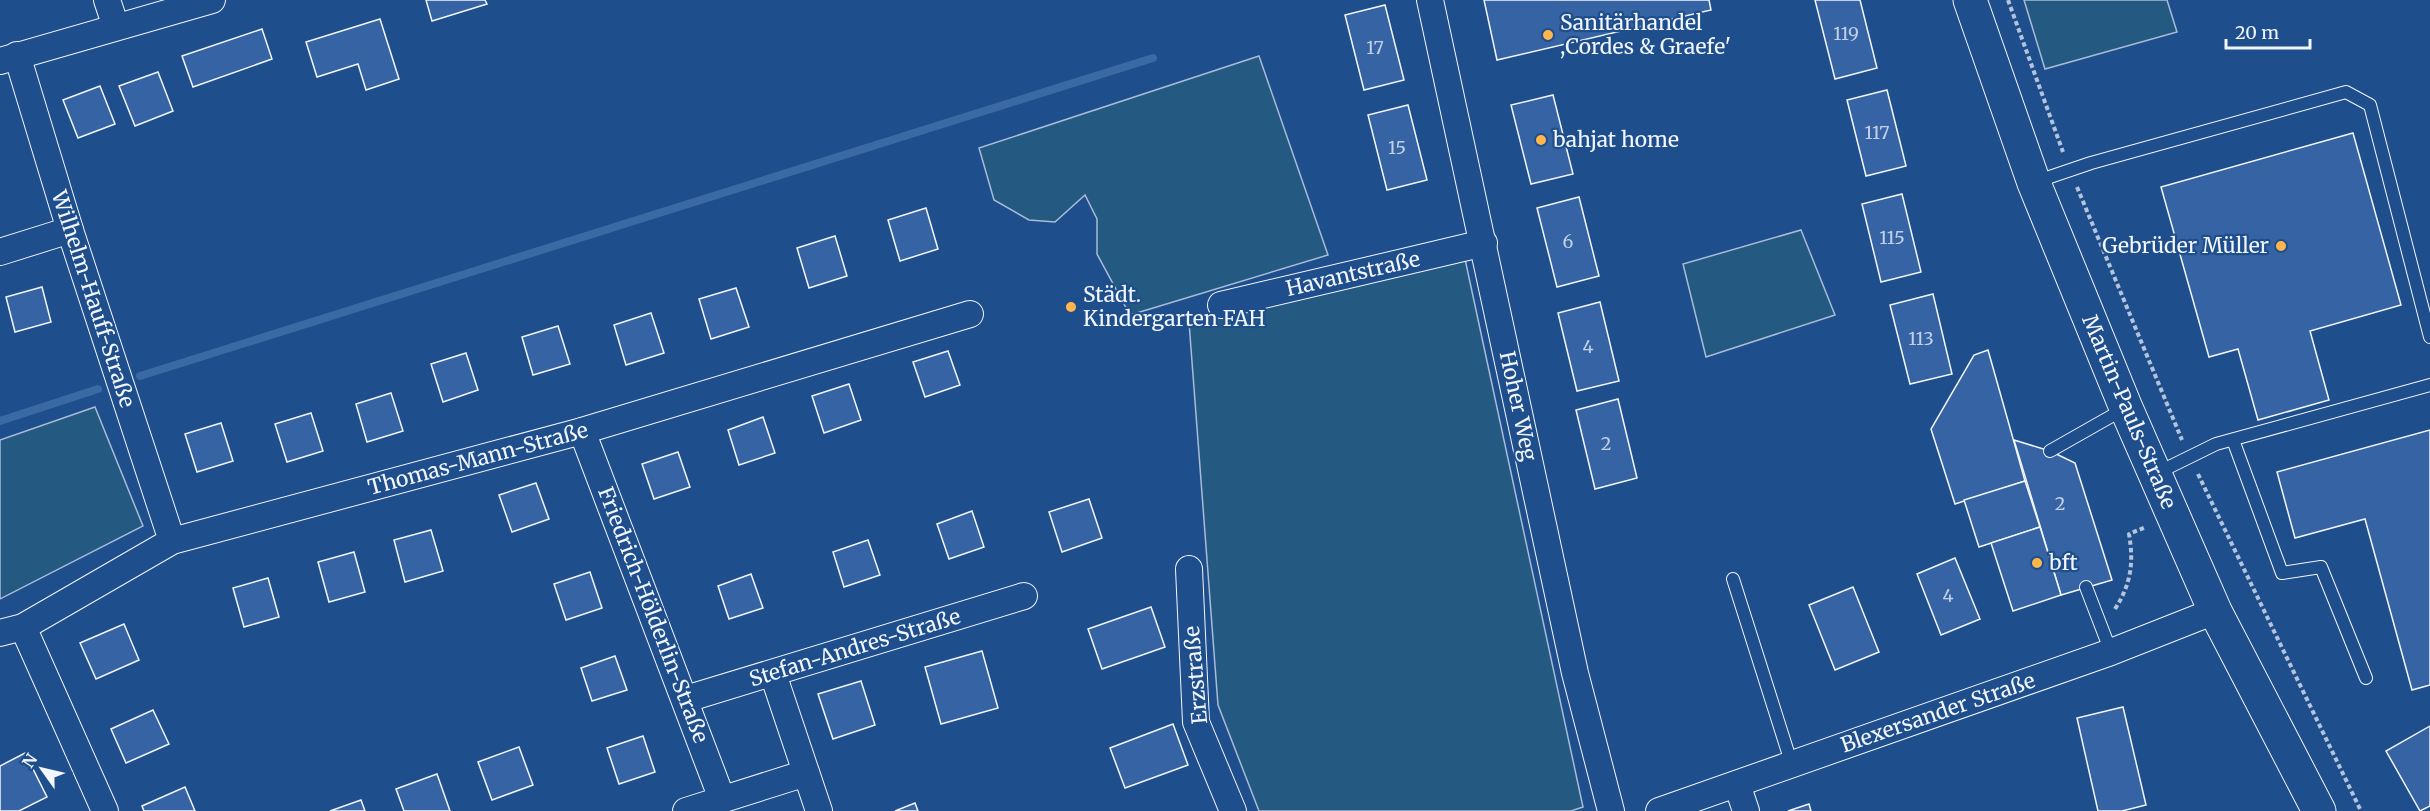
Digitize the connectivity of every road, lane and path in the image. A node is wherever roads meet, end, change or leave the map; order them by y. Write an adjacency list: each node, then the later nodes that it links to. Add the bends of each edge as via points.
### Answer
1 (107, 0): 6 (street)
2 (212, 0): 6 (street)
3 (1430, 0): 11 (street, Hoher Weg)
4 (1970, 0): 9 (street, Martin-Pauls-Straße)
5 (2008, 0): 8 (path)
6 (116, 27): 7 (street)
7 (9, 58): 10 (street, Wilhelm-Hauff-Straße)
8 (2070, 170): 9 (lane); 15 (lane, via 2346,92 2370,105); 21 (path)
9 (2034, 183): 17 (street, Martin-Pauls-Straße)
10 (70, 230): 12 (street); 24 (street, Wilhelm-Hauff-Straße)
11 (1484, 243): 13 (street, Havantstraße); 44 (street, Hoher Weg, via 1575,673)
12 (0, 252)
13 (1221, 305)
14 (970, 315): 18 (street, Thomas-Mann-Straße)
15 (2430, 337)
16 (2430, 385): 19 (lane)
17 (2126, 408): 20 (lane); 22 (street, Martin-Pauls-Straße)
18 (582, 431): 24 (street, Thomas-Mann-Straße); 35 (street, Friedrich-Hölderlin-Straße)
19 (2233, 440): 21 (lane); 34 (lane, via 2282,573 2321,567)
20 (2050, 451)
21 (2189, 457): 22 (lane); 48 (path)
22 (2155, 474): 29 (street, Martin-Pauls-Straße)
23 (2129, 534): 30 (path, via 2133,562 2126,593 2112,614)
24 (172, 541): 31 (street, Thomas-Mann-Straße)
25 (1189, 569): 43 (street, Erzstraße, via 1196,722)
26 (1733, 579): 36 (lane)
27 (2086, 588): 30 (lane)
28 (1024, 596): 33 (street, Stefan-Andres-Straße)
29 (2215, 611): 32 (street, Blexersander Straße); 47 (street, Martin-Pauls-Straße)
30 (2100, 622): 32 (lane)
31 (11, 630): 40 (street)
32 (2111, 652): 36 (street, Blexersander Straße)
33 (773, 674): 35 (street, Stefan-Andres-Straße); 37 (street)
34 (2366, 678)
35 (686, 699): 39 (street, Friedrich-Hölderlin-Straße)
36 (1792, 765): 38 (street, Blexersander Straße)
37 (806, 773): 39 (street); 42 (street)
38 (1737, 784): 45 (street, Blexersander Straße); 46 (street)
39 (722, 799): 41 (street)
40 (105, 811)
41 (686, 811)
42 (819, 811)
43 (1233, 811)
44 (1611, 811)
45 (1659, 811)
46 (1746, 811)
47 (2319, 811)
48 (2361, 811)

